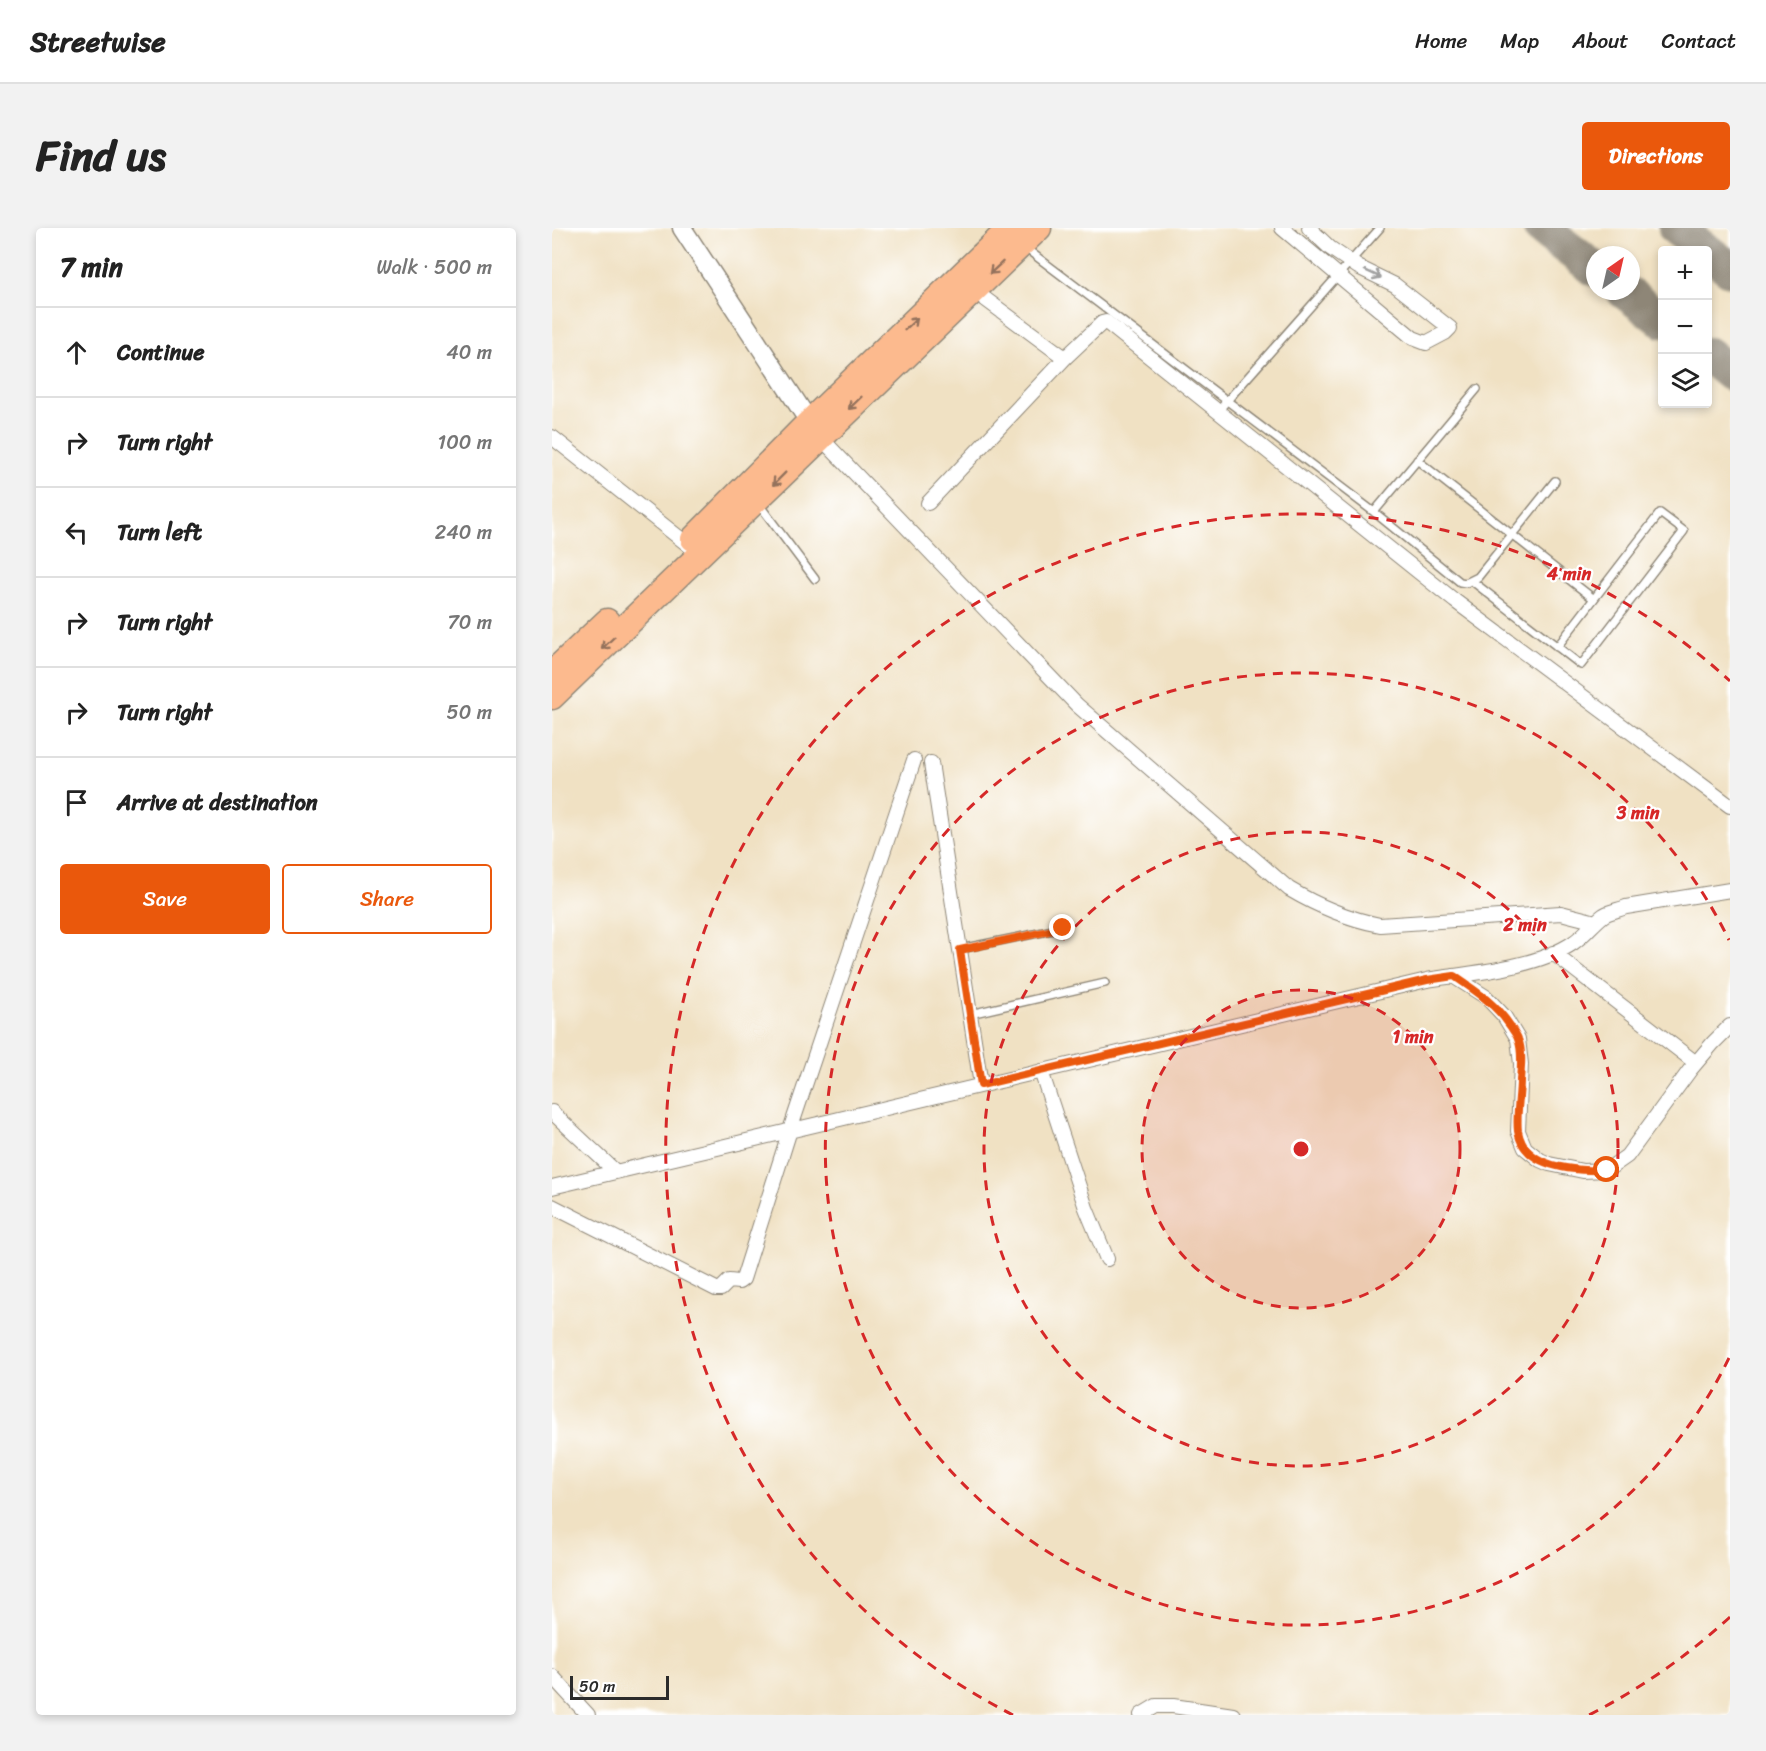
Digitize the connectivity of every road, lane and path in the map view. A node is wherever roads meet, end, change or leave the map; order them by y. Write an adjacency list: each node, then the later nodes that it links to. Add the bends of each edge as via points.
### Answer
1 (682, 228): 14 (street)
2 (1039, 228): 6 (highway)
3 (1282, 228): 8 (street)
4 (1309, 228): 7 (street)
5 (1380, 228): 7 (lane)
6 (1007, 234): 9 (highway, one-way to 9); 10 (highway, one-way to 6); 13 (lane)
7 (1351, 263): 8 (lane); 8 (street, one-way to 8, via 1395,285 1450,328 1434,340 1420,342)
8 (1339, 276): 13 (lane)
9 (973, 290): 10 (highway); 11 (street)
10 (897, 349): 14 (highway)
11 (1065, 358): 13 (street, via 1106,322); 19 (street)
12 (1477, 388): 16 (lane)
13 (1223, 405): 20 (lane); 31 (street, via 1455,601)
14 (814, 430): 18 (highway, one-way to 18); 22 (highway); 33 (street, via 1077,705 1289,889 1315,903 1380,925 1561,913)
15 (552, 438): 22 (street)
16 (1417, 460): 20 (lane); 21 (lane)
17 (1555, 481): 21 (lane)
18 (757, 501): 22 (highway); 23 (lane)
19 (928, 503)
20 (1374, 512): 24 (lane, via 1460,582)
21 (1512, 534): 24 (lane); 25 (lane)
22 (694, 549): 27 (highway); 28 (highway, one-way to 28)
23 (814, 579)
24 (1472, 581): 26 (lane)
25 (1594, 599): 26 (lane); 26 (lane, via 1660,513 1684,531 1581,665)
26 (1557, 647)
27 (552, 673)
28 (552, 697)
29 (914, 760): 45 (street)
30 (931, 763): 35 (street)
31 (1730, 806)
32 (1730, 890): 33 (street, via 1626,907)
33 (1596, 922): 36 (street, via 1574,943)
34 (1063, 928): 35 (lane)
35 (960, 950): 39 (street)
36 (1553, 953): 37 (street); 41 (street)
37 (1454, 976): 41 (street, via 1486,997 1518,1039 1518,1131 1525,1148 1549,1164 1583,1171 1607,1170 1618,1163); 42 (street)
38 (1105, 983): 39 (lane)
39 (970, 1014): 43 (street)
40 (1730, 1026): 41 (street)
41 (1696, 1062)
42 (1041, 1071): 43 (street); 49 (street)
43 (981, 1085): 45 (street)
44 (552, 1112): 46 (street)
45 (790, 1130): 46 (street); 48 (street, via 743,1279 729,1281 719,1289)
46 (615, 1171): 47 (street)
47 (552, 1187)
48 (552, 1206)
49 (1107, 1259)
50 (552, 1676): 51 (street)
51 (588, 1715)
52 (1141, 1715): 53 (street, via 1156,1706 1173,1706)
53 (1233, 1715)

